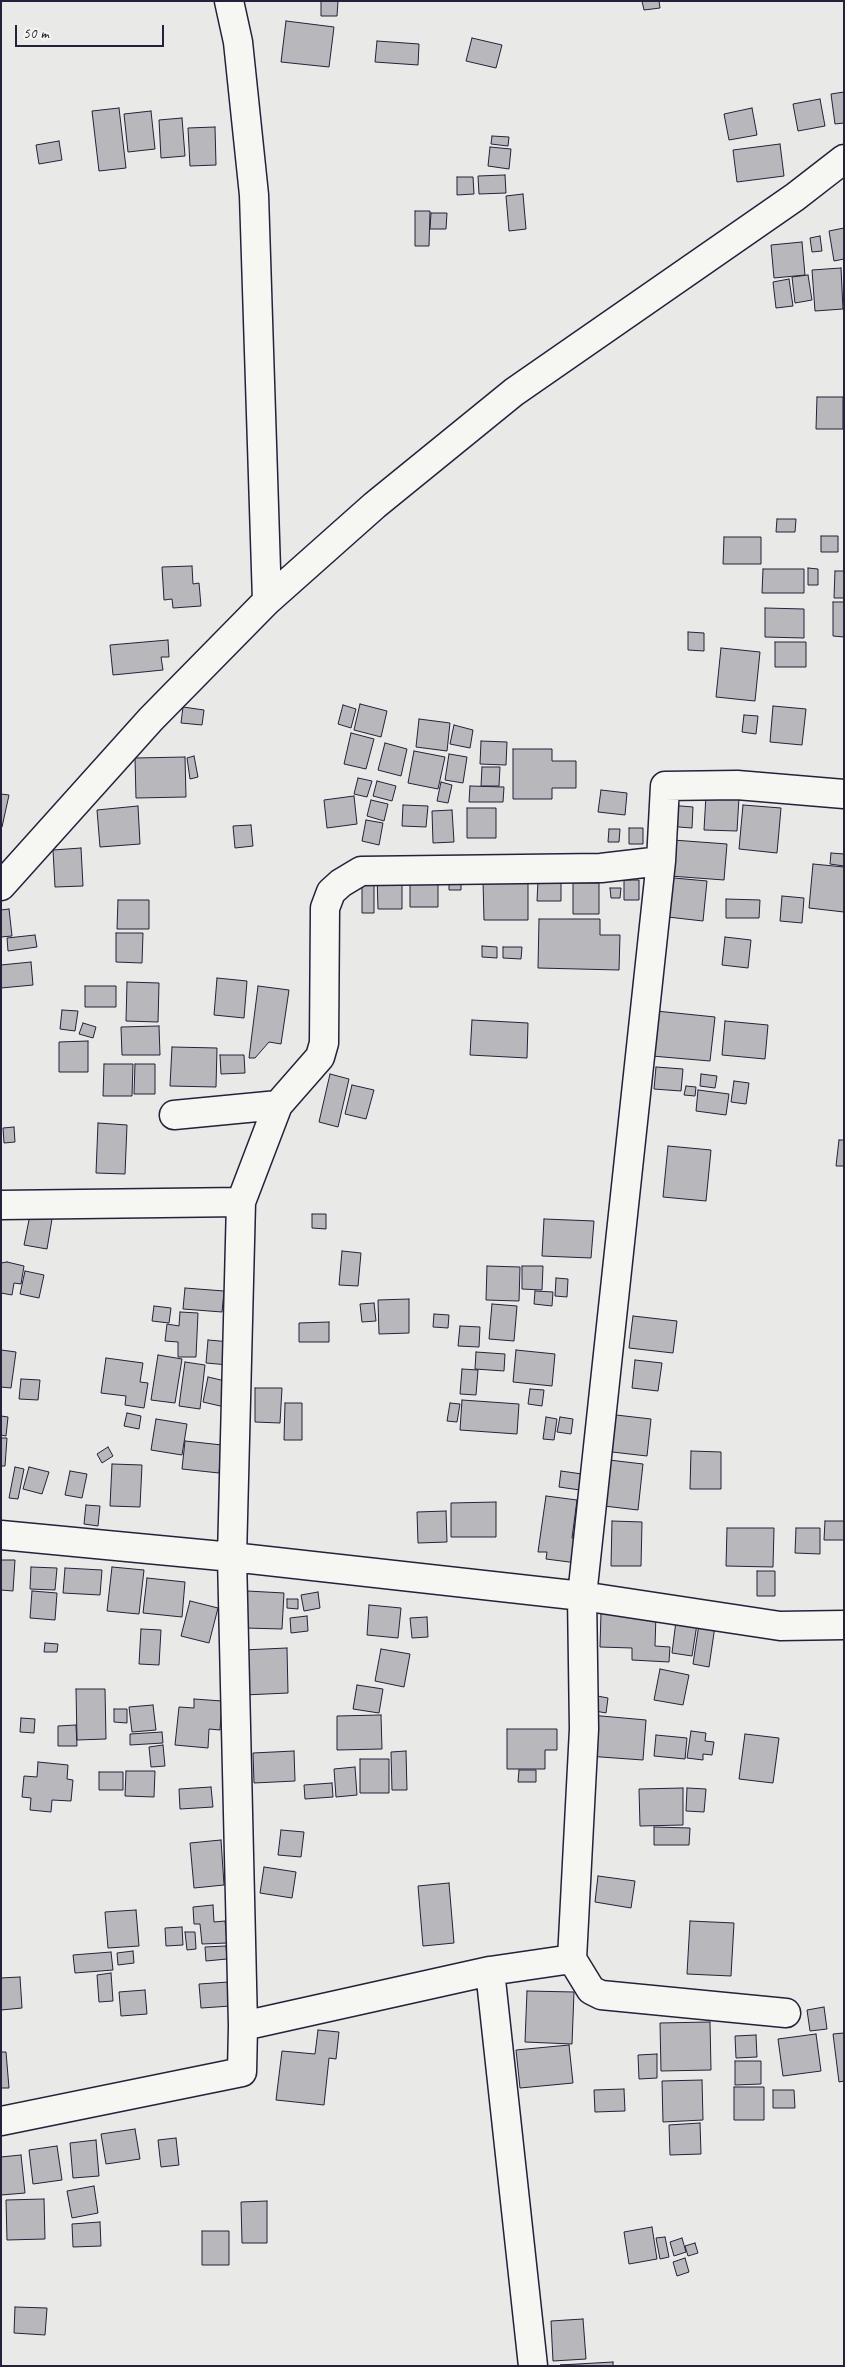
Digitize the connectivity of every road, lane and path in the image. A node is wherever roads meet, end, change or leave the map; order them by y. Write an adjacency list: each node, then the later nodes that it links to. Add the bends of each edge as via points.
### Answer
1 (229, 1): 3 (street, via 238,42 254,195)
2 (844, 159): 3 (street, via 796,197 514,392 375,505)
3 (267, 601): 6 (street, via 151,719)
4 (844, 794): 5 (street, via 737,785 665,786)
5 (661, 861): 7 (street, via 601,868 362,871 341,883 331,892 325,908 324,1042 320,1057); 13 (street)
6 (1, 886)
7 (278, 1105): 8 (street); 9 (street)
8 (174, 1115)
9 (240, 1202): 10 (street); 12 (street)
10 (1, 1205)
11 (1, 1534): 12 (street)
12 (232, 1557): 13 (street); 18 (street)
13 (582, 1596): 14 (street, via 780,1626); 15 (street, via 584,1729)
14 (844, 1625)
15 (572, 1959): 16 (street); 17 (street, via 591,1990 601,1995)
16 (490, 1971): 18 (street); 20 (street)
17 (786, 2013)
18 (243, 2026): 19 (street, via 242,2072)
19 (1, 2121)
20 (533, 2366)

